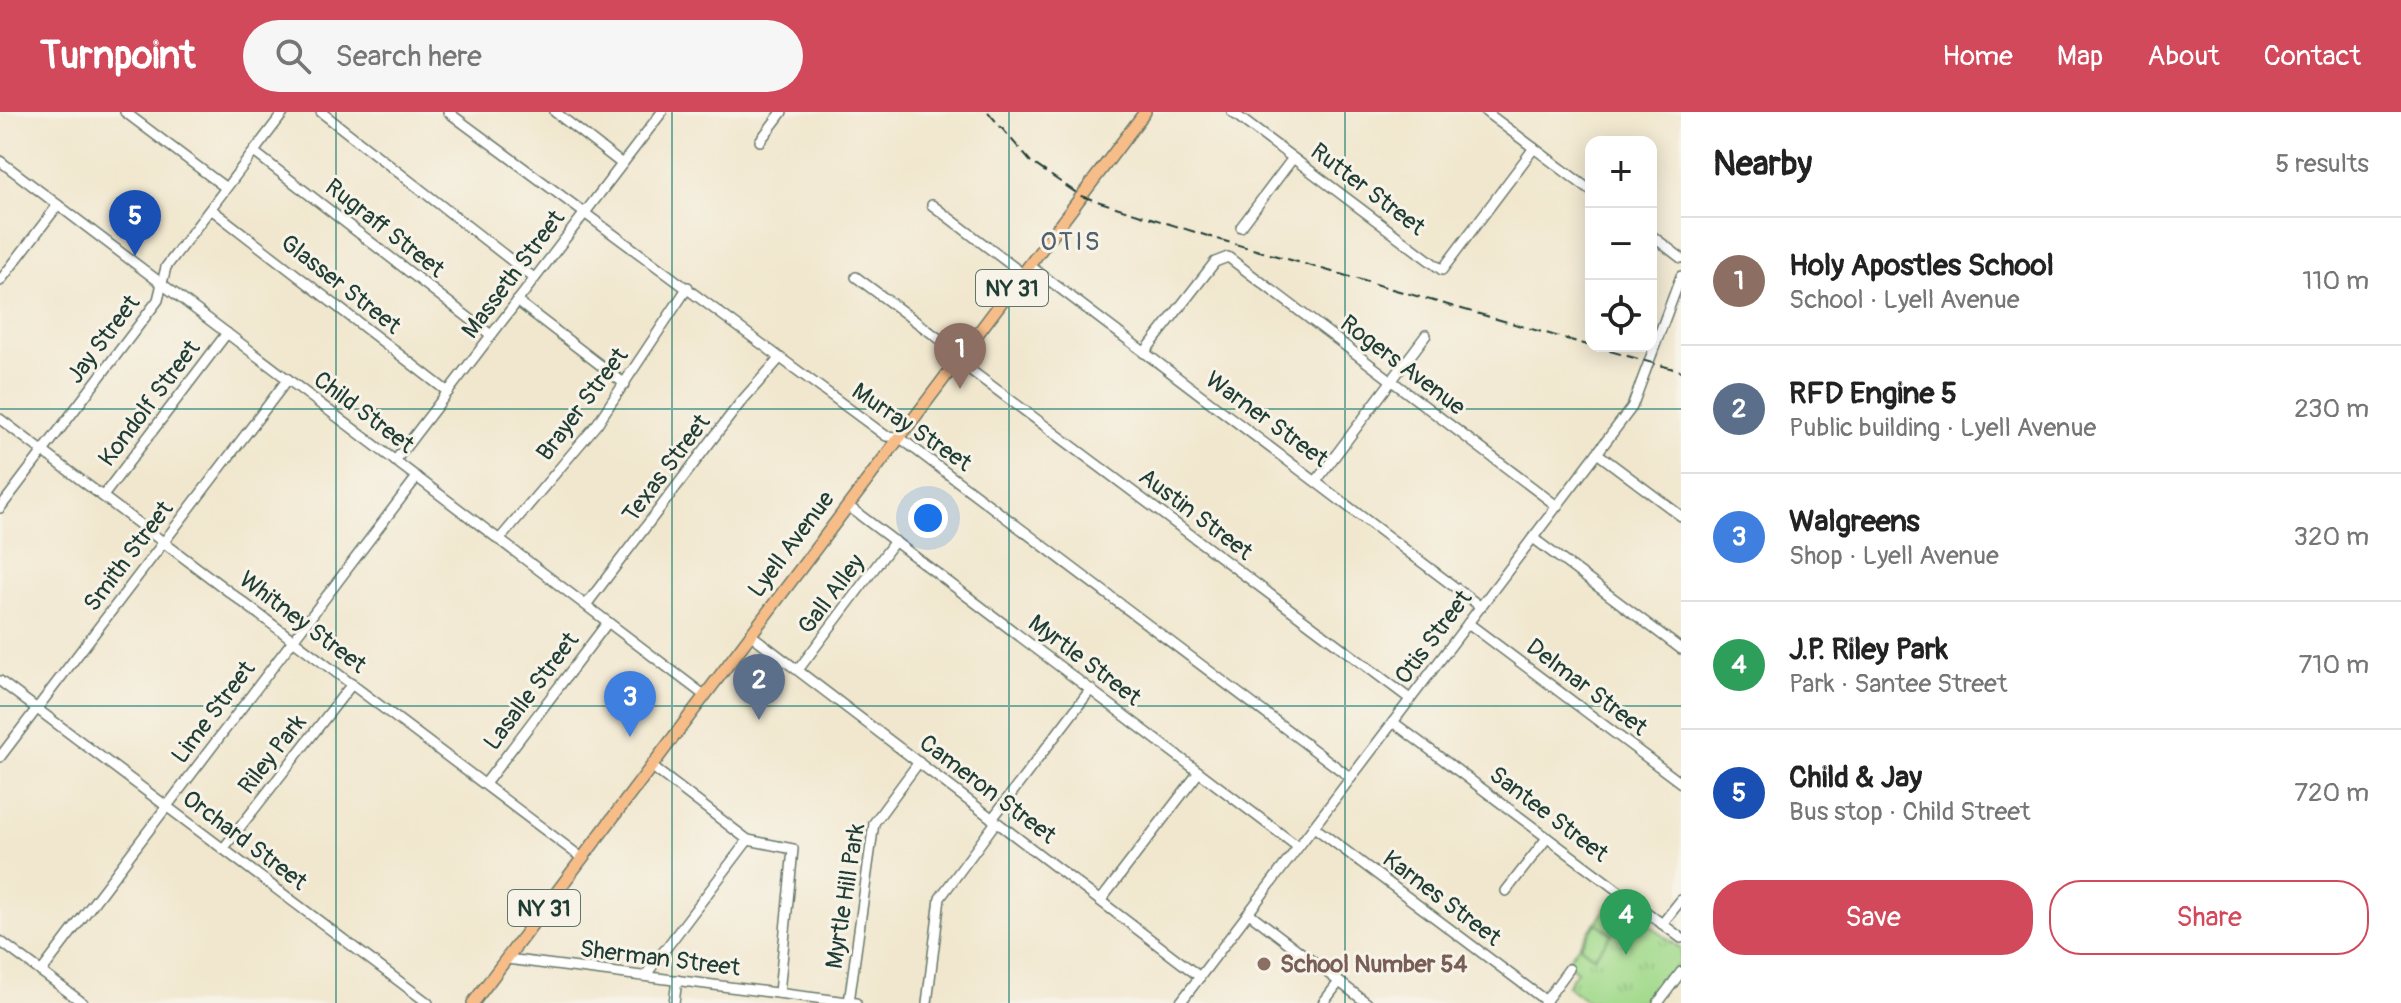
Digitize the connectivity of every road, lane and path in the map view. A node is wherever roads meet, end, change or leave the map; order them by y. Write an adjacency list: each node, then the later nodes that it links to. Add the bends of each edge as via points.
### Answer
1 (125, 112): 18 (street)
2 (284, 112): 13 (street, Jay Street)
3 (321, 112): 29 (street)
4 (448, 112): 22 (street, Murray Street)
5 (555, 112): 16 (street)
6 (662, 112): 16 (street, Masseth Street)
7 (782, 112): 11 (street)
8 (1145, 112): 26 (main road, Lyell Avenue / NY 31)
9 (1232, 112): 14 (street, Rutter Street)
10 (1486, 112): 12 (street)
11 (760, 141)
12 (1534, 148): 14 (street, Rutter Street, via 1442,270); 17 (street)
13 (254, 152): 18 (street, Jay Street); 35 (street, Rugraff Street)
14 (1293, 158): 23 (street)
15 (0, 161): 19 (street, Child Street)
16 (622, 164): 22 (street, Masseth Street)
17 (1585, 186)
18 (226, 188): 21 (street, Jay Street)
19 (58, 205): 30 (street); 31 (street, Child Street)
20 (932, 205): 26 (street, Warner Street)
21 (211, 209): 31 (street, Jay Street, via 166,267); 43 (street, Glasser Street)
22 (586, 212): 29 (street, Masseth Street); 32 (street, Murray Street)
23 (1241, 227)
24 (1657, 240): 25 (street)
25 (1681, 258)
26 (1026, 270): 37 (street, Warner Street); 39 (main road, Lyell Avenue / NY 31)
27 (1681, 276): 47 (street, Otis Street, via 1638,396)
28 (856, 277): 39 (street, Austin Street)
29 (534, 278): 33 (street, Masseth Street)
30 (0, 281)
31 (162, 284): 34 (street, Child Street); 46 (street, Jay Street, via 158,300)
32 (688, 287): 38 (street, Murray Street); 42 (street, Brayer Street)
33 (517, 301): 35 (street, Masseth Street); 42 (street)
34 (227, 333): 40 (street, Child Street); 51 (street, Kondolf Street)
35 (491, 335): 43 (street, Masseth Street)
36 (1426, 335): 41 (street)
37 (1144, 353): 41 (street, Rogers Avenue, via 1225,256); 50 (street, Warner Street)
38 (780, 358): 45 (street, Murray Street, via 886,436); 60 (street, Texas Street)
39 (959, 358): 45 (main road, Lyell Avenue / NY 31); 72 (street, Austin Street)
40 (288, 379): 48 (street, Child Street); 59 (street, Smith Street)
41 (1390, 382): 50 (street); 53 (street, Rogers Avenue)
42 (625, 384): 57 (street, Brayer Street)
43 (448, 392): 48 (street, Masseth Street)
44 (0, 419): 46 (street, Whitney Street)
45 (899, 437): 52 (main road, Lyell Avenue / NY 31); 79 (street, Murray Street)
46 (43, 451): 51 (street, Whitney Street); 54 (street, Jay Street)
47 (1597, 453): 53 (street, Otis Street); 55 (street)
48 (395, 461): 49 (street, Child Street)
49 (417, 477): 57 (street, Child Street); 65 (street, Lime Street)
50 (1317, 480): 61 (street, Warner Street)
51 (103, 496): 59 (street, Whitney Street)
52 (848, 506): 58 (street, Myrtle Street); 64 (main road, Lyell Avenue / NY 31)
53 (1557, 506): 56 (street, Otis Street)
54 (0, 508)
55 (1681, 516)
56 (1533, 538): 61 (street, Otis Street); 66 (street)
57 (499, 540): 60 (street, Child Street)
58 (895, 541): 67 (street, Gall Alley); 70 (street, Myrtle Street)
59 (164, 543): 65 (street, Whitney Street); 73 (street, Smith Street)
60 (586, 605): 62 (street, Child Street)
61 (1481, 607): 63 (street, Otis Street)
62 (608, 622): 71 (street, Child Street); 81 (street, Lasalle Street)
63 (1468, 623): 72 (street, Otis Street); 80 (street, Delmar Street)
64 (750, 634): 67 (street, Cameron Street); 71 (main road, Lyell Avenue / NY 31)
65 (293, 640): 69 (street, Whitney Street); 82 (street, Lime Street)
66 (1681, 649)
67 (798, 670): 76 (street, Cameron Street)
68 (0, 681): 73 (street, Orchard Street)
69 (352, 684): 81 (street, Whitney Street); 88 (street, Riley Park)
70 (1091, 689): 78 (street, Myrtle Street); 83 (street)
71 (704, 695): 77 (main road, Lyell Avenue / NY 31)
72 (1410, 699): 74 (street, Otis Street)
73 (37, 708): 75 (street, Smith Street); 82 (street, Orchard Street)
74 (1393, 722): 79 (street, Otis Street); 85 (street, Santee Street)
75 (0, 757)
76 (919, 762): 83 (street, Cameron Street); 106 (street, Myrtle Hill Park, via 872,829)
77 (651, 766): 86 (street); 89 (main road, Lyell Avenue / NY 31)
78 (1199, 772): 87 (street, Myrtle Street); 91 (street)
79 (1351, 778): 84 (street, Otis Street)
80 (1681, 783)
81 (485, 784): 89 (street, Whitney Street)
82 (167, 806): 88 (street, Orchard Street); 99 (street, Lime Street)
83 (994, 821): 91 (street, Cameron Street); 113 (street, via 940,898)
84 (1314, 827): 87 (street, Otis Street); 107 (street, Karnes Street)
85 (1547, 838): 90 (street); 94 (street, Santee Street)
86 (748, 840): 101 (street); 105 (street, via 791,847 795,853)
87 (1298, 847): 93 (street, Otis Street)
88 (223, 849): 109 (street, Orchard Street)
89 (582, 858): 97 (main road, Lyell Avenue / NY 31)
90 (1506, 891)
91 (1101, 900): 102 (street, Cameron Street)
92 (1681, 900): 94 (street)
93 (1249, 913): 102 (street, Otis Street); 104 (street)
94 (1662, 924): 95 (street, Santee Street)
95 (1681, 938)
96 (0, 941): 99 (street)
97 (507, 959): 101 (street, Sherman Street); 110 (main road, Lyell Avenue / NY 31)
98 (1569, 969): 107 (street)
99 (41, 972): 108 (street)
100 (1681, 972): 117 (street)
101 (645, 976): 103 (street, Sherman Street)
102 (1200, 977): 114 (street, Otis Street)
103 (677, 980): 105 (street, Sherman Street); 111 (street)
104 (1339, 982): 115 (street); 116 (street)
105 (773, 996): 106 (street, Sherman Street)
106 (849, 1002): 112 (street, Sherman Street)
107 (1545, 1002)
108 (83, 1003)
109 (428, 1003)
110 (473, 1003)
111 (674, 1003)
112 (856, 1003)
113 (927, 1003)
114 (1180, 1003)
115 (1323, 1003)
116 (1367, 1003)
117 (1658, 1003)

